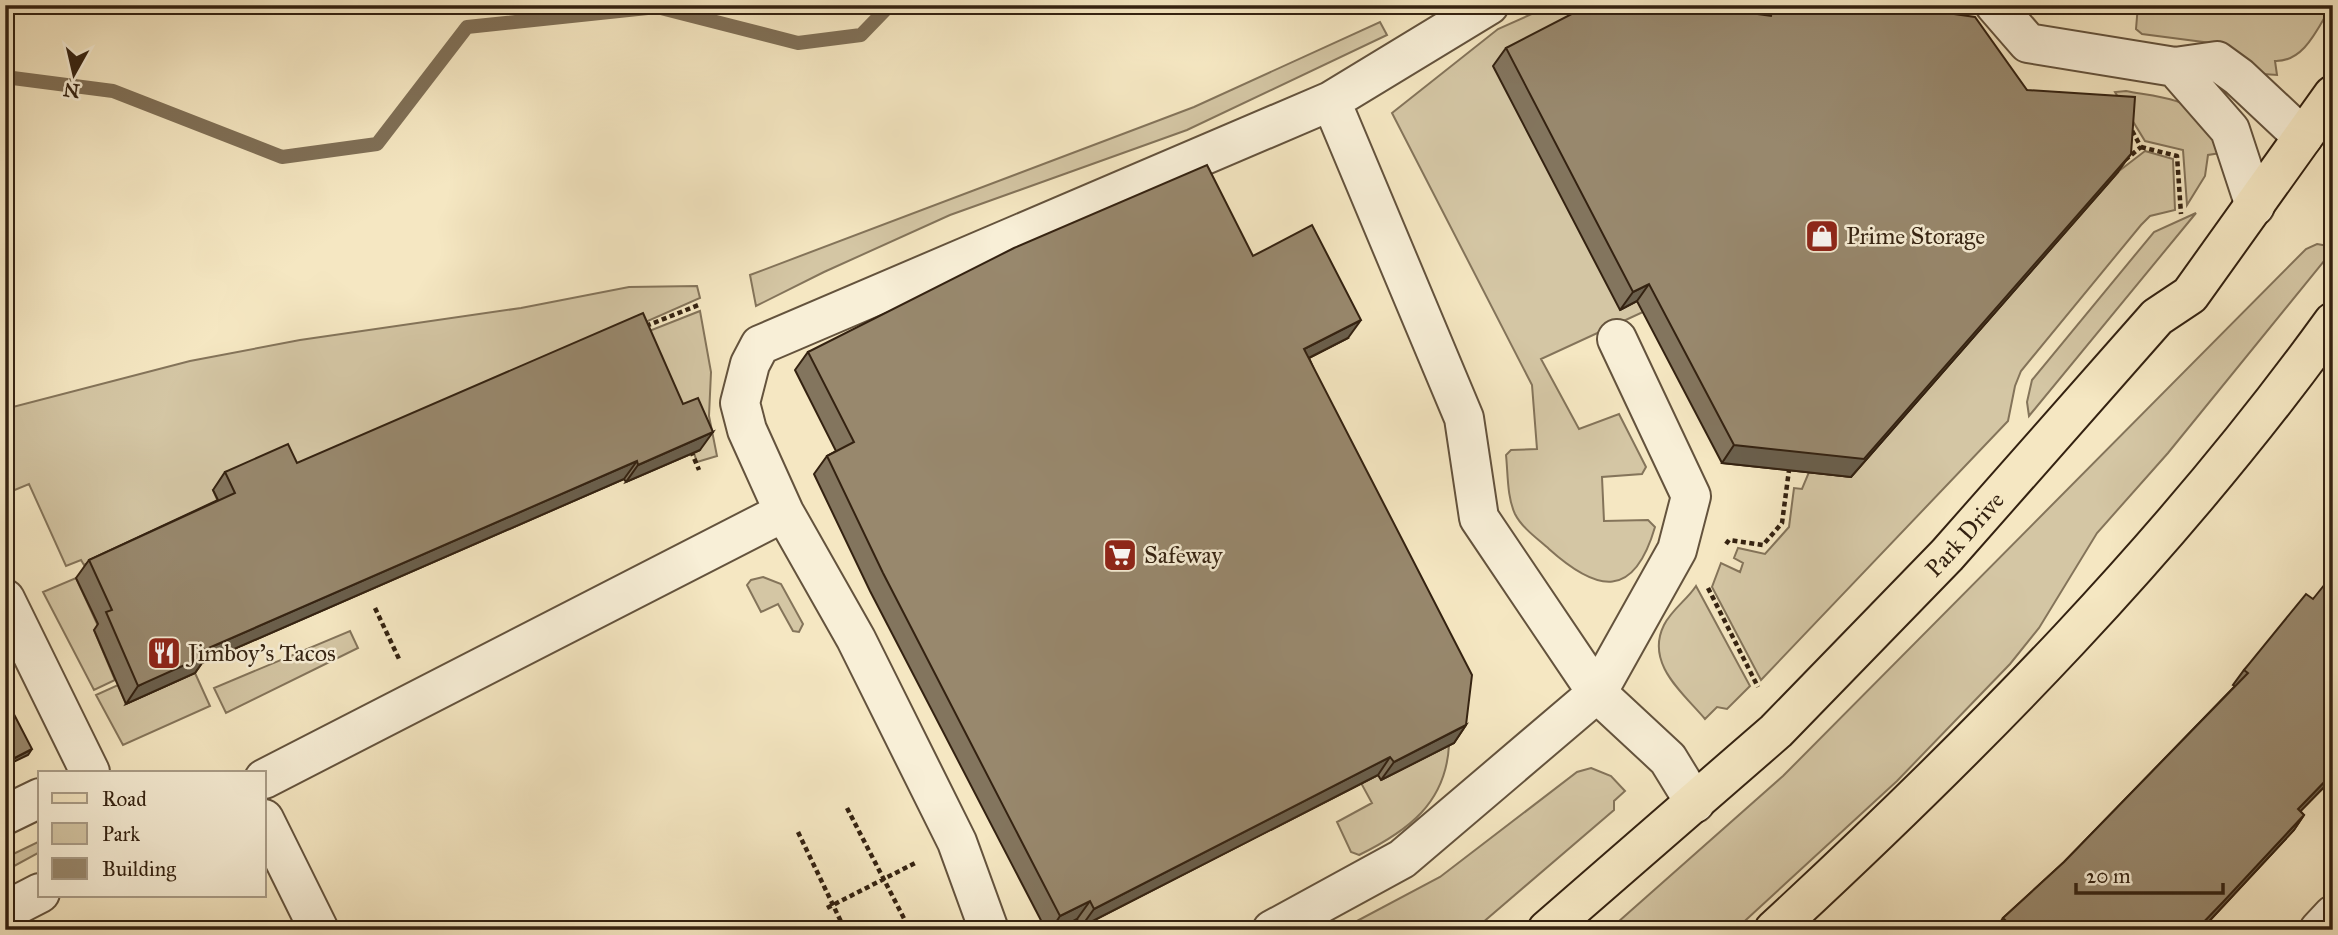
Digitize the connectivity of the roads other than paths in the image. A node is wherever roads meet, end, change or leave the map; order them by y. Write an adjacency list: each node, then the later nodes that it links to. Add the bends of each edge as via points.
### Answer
1 (1489, 5): 4 (street)
2 (1995, 5): 3 (street, via 2028,43)
3 (2175, 67): 5 (street, via 2217,61); 6 (street, via 2230,130)
4 (1331, 101): 9 (street, via 760,345 740,403 747,430); 11 (street, via 1464,418 1479,518)
5 (2321, 121): 6 (main road, Park Drive)
6 (2255, 206): 15 (main road, Park Drive, via 2190,295 2157,317 1947,555 1776,731)
7 (2333, 321): 25 (main road, via 2269,411 2118,586 1871,840)
8 (1617, 339): 11 (street, via 1690,496 1676,550)
9 (784, 512): 13 (street); 22 (street, via 856,639 957,842)
10 (5, 598): 12 (street)
11 (1597, 693): 15 (street, via 1668,759); 23 (street, via 1402,859)
12 (90, 771)
13 (266, 778)
14 (38, 799): 16 (street)
15 (1695, 803): 24 (main road, Park Drive)
16 (5, 815)
17 (266, 823): 21 (street)
18 (38, 894): 19 (street)
19 (5, 911)
20 (2333, 915): 26 (street)
21 (319, 930)
22 (989, 930)
23 (1272, 930)
24 (1548, 930)
25 (1774, 930)
26 (2319, 930)

